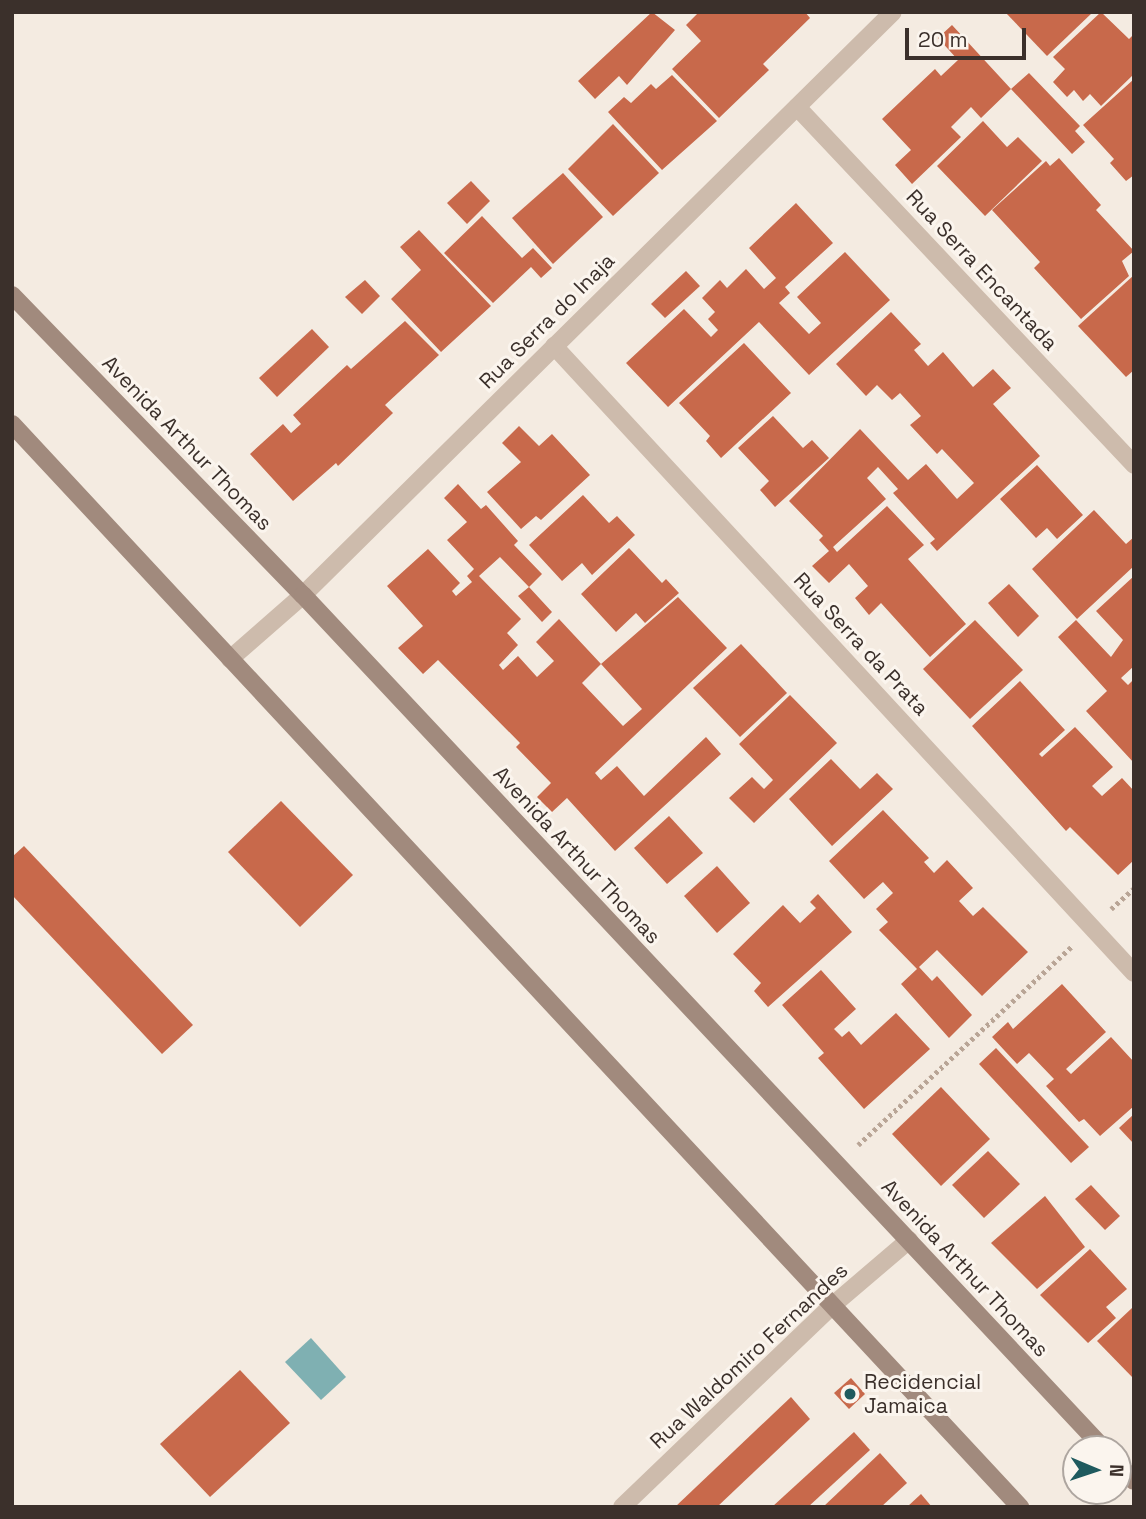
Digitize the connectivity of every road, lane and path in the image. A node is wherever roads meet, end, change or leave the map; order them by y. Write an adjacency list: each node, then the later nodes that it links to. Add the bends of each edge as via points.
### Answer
1 (893, 12): 2 (street, Rua Serra do Inaja)
2 (797, 107): 4 (street, Rua Serra do Inaja); 6 (street, Rua Serra Encantada)
3 (12, 295): 7 (main road, Avenida Arthur Thomas)
4 (554, 346): 7 (street, Rua Serra do Inaja); 10 (street, Rua Serra da Prata)
5 (12, 424): 8 (main road)
6 (1134, 465)
7 (303, 595): 8 (street, Rua Serra do Inaja); 12 (main road, Avenida Arthur Thomas)
8 (230, 659): 14 (main road)
9 (1134, 888): 10 (path)
10 (1091, 927): 11 (street, Rua Serra da Prata); 12 (path)
11 (1134, 973)
12 (836, 1164): 13 (main road, Avenida Arthur Thomas)
13 (909, 1240): 14 (street, Rua Waldomiro Fernandes); 15 (main road, Avenida Arthur Thomas)
14 (832, 1305): 16 (street, Rua Waldomiro Fernandes); 17 (main road)
15 (1091, 1435)
16 (622, 1507)
17 (1020, 1507)

